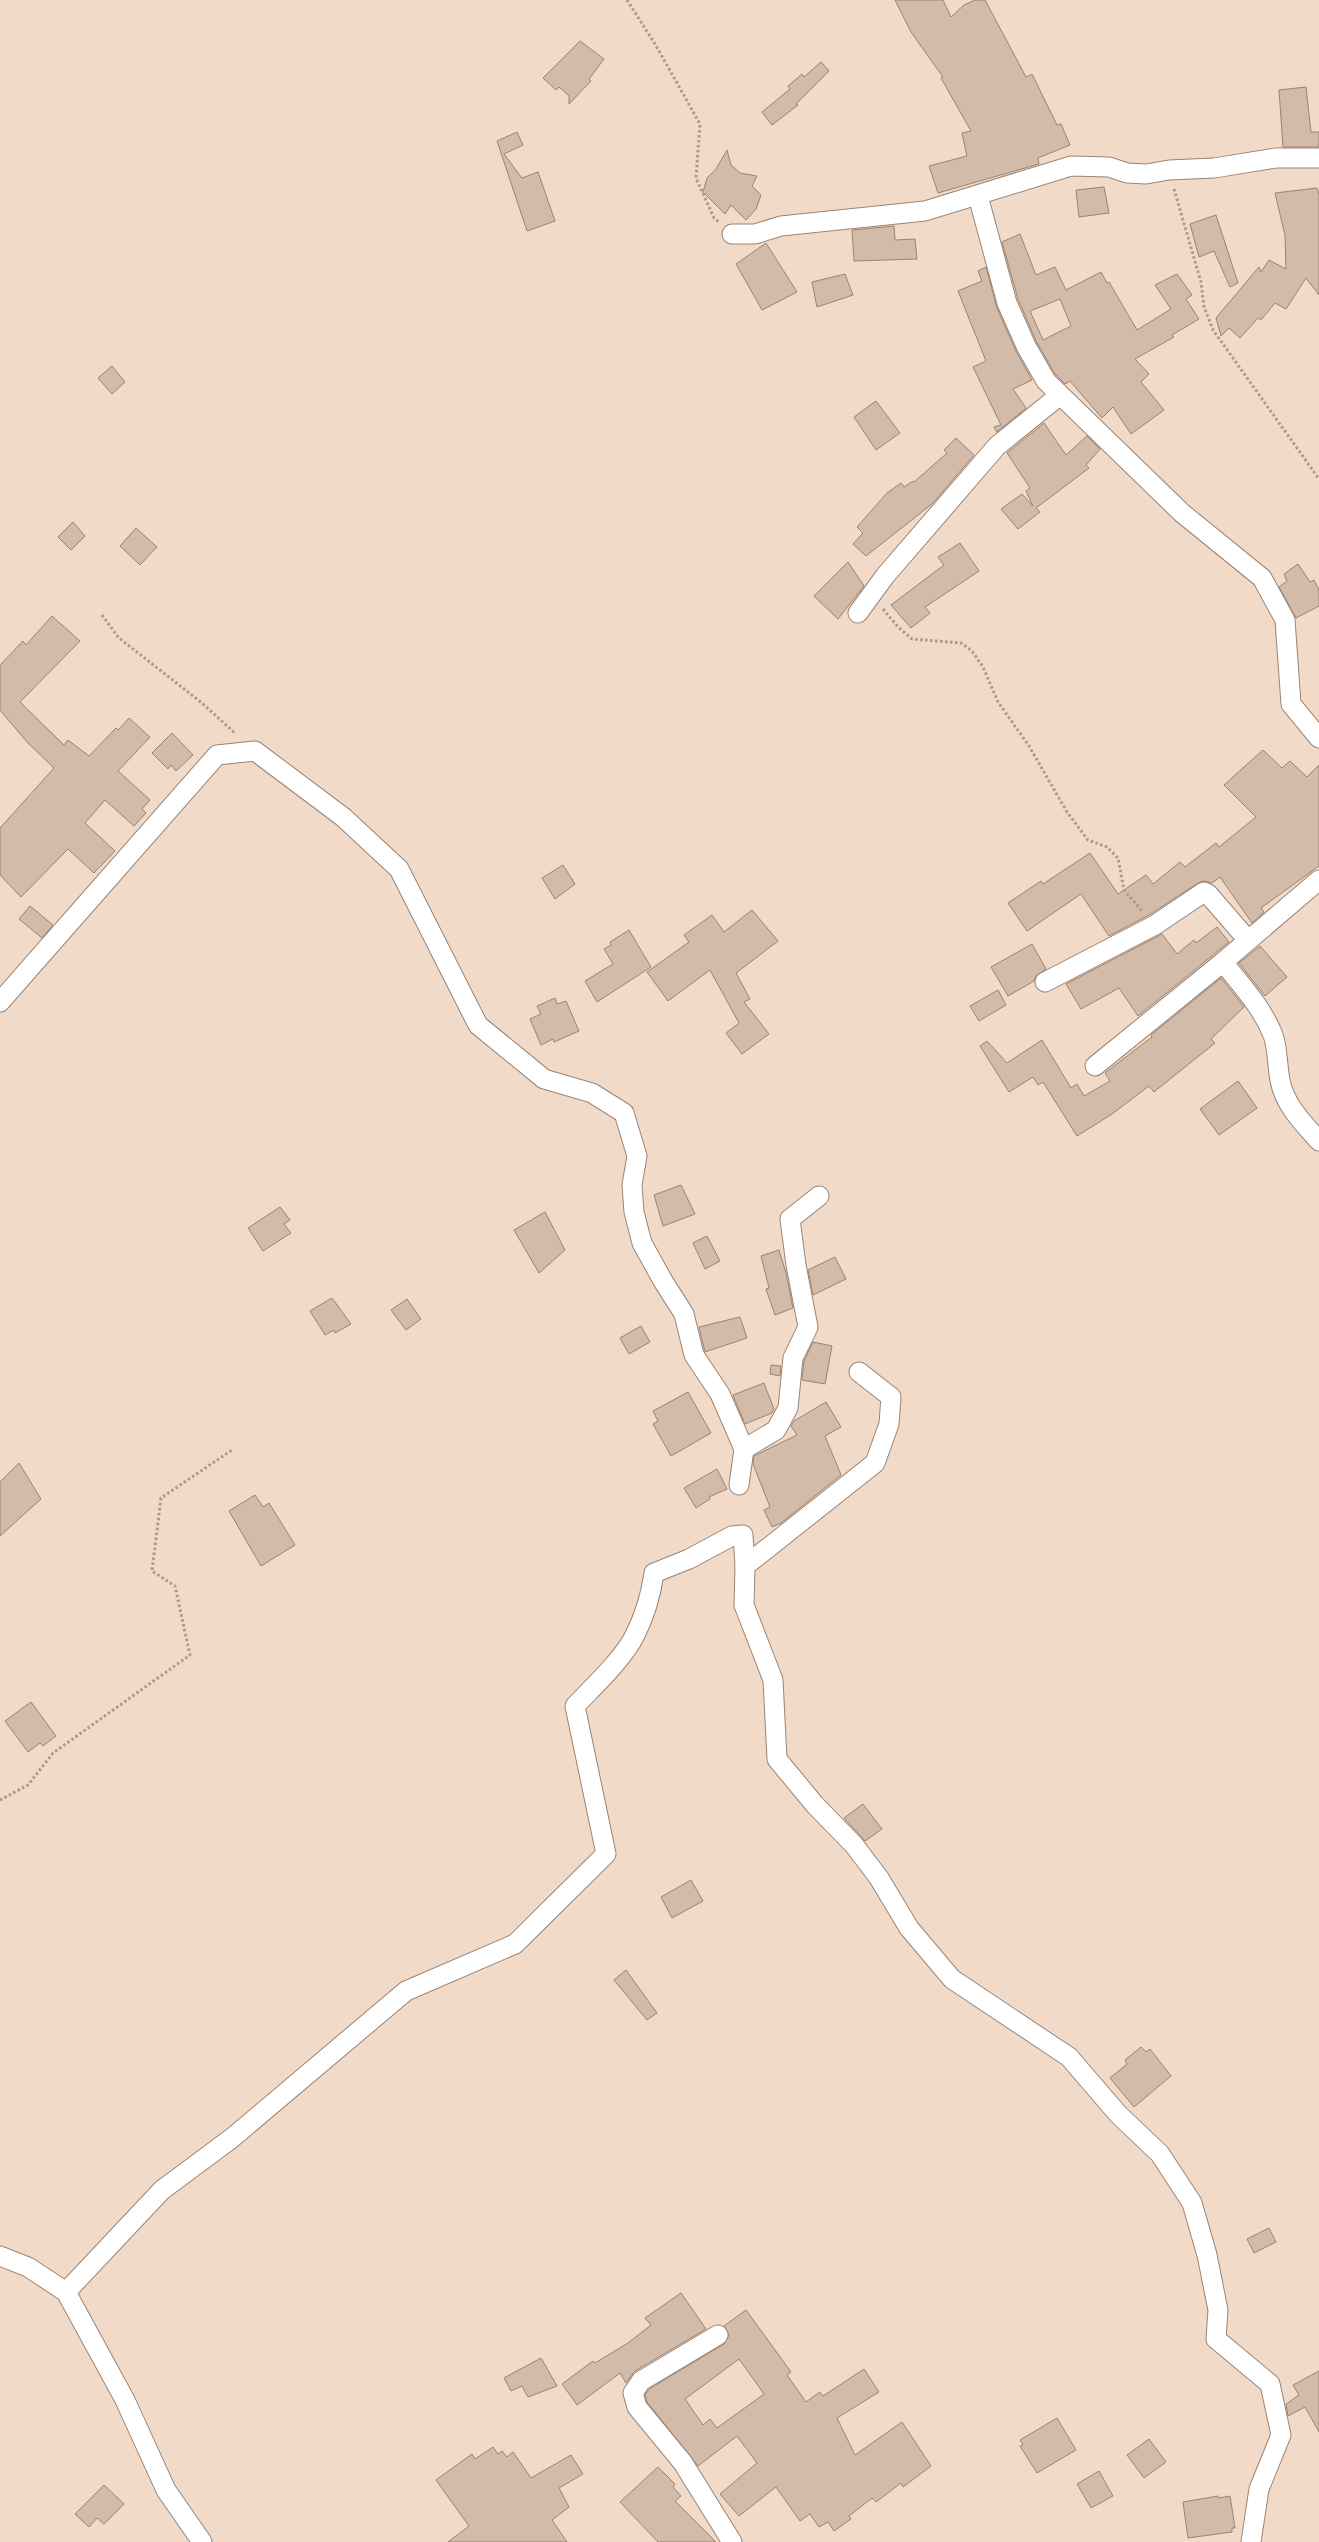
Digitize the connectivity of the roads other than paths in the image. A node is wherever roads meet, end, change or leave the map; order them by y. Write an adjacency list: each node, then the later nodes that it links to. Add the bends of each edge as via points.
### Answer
1 (1319, 158): 2 (street, via 1276,158 1146,174 1127,173 1109,167 1071,166)
2 (978, 196): 3 (street, via 925,211 781,226 755,234); 4 (street, via 1007,303 1046,381)
3 (732, 234)
4 (1060, 395): 5 (street, via 997,446 885,576); 6 (street, via 1182,513 1262,578 1285,620 1291,704)
5 (858, 613)
6 (1319, 738)
7 (1319, 880): 8 (street)
8 (1247, 940): 9 (street); 10 (street, via 1206,892 1155,926)
9 (1223, 962): 12 (street); 13 (street, via 1251,996 1268,1024 1274,1037 1284,1095)
10 (1045, 982)
11 (0, 1002): 16 (street, via 217,755 255,751 343,817 399,869 478,1025 544,1079 592,1093 624,1113 637,1156 632,1185 634,1212 642,1243 684,1314 694,1355 720,1394)
12 (1095, 1066)
13 (1319, 1141)
14 (819, 1196): 16 (street, via 790,1219 808,1327 793,1358 788,1408 776,1430)
15 (859, 1372): 18 (street, via 891,1397 889,1424 875,1463)
16 (744, 1449): 17 (street)
17 (739, 1485)
18 (745, 1566): 20 (street, via 743,1534 732,1536 654,1573 650,1598 634,1637 575,1706 606,1854 515,1944 406,1991 232,2138 162,2190); 24 (street, via 744,1605 773,1680 777,1759 815,1805 854,1844 909,1928 952,1978 1069,2057 1118,2114 1160,2154 1192,2203 1218,2310 1216,2339 1270,2384 1281,2435 1259,2489)
19 (0, 2256): 20 (street, via 28,2267)
20 (66, 2292): 22 (street, via 125,2400 166,2490)
21 (718, 2335): 23 (street, via 641,2381 633,2393 637,2407 683,2463)
22 (202, 2542)
23 (732, 2542)
24 (1251, 2542)

